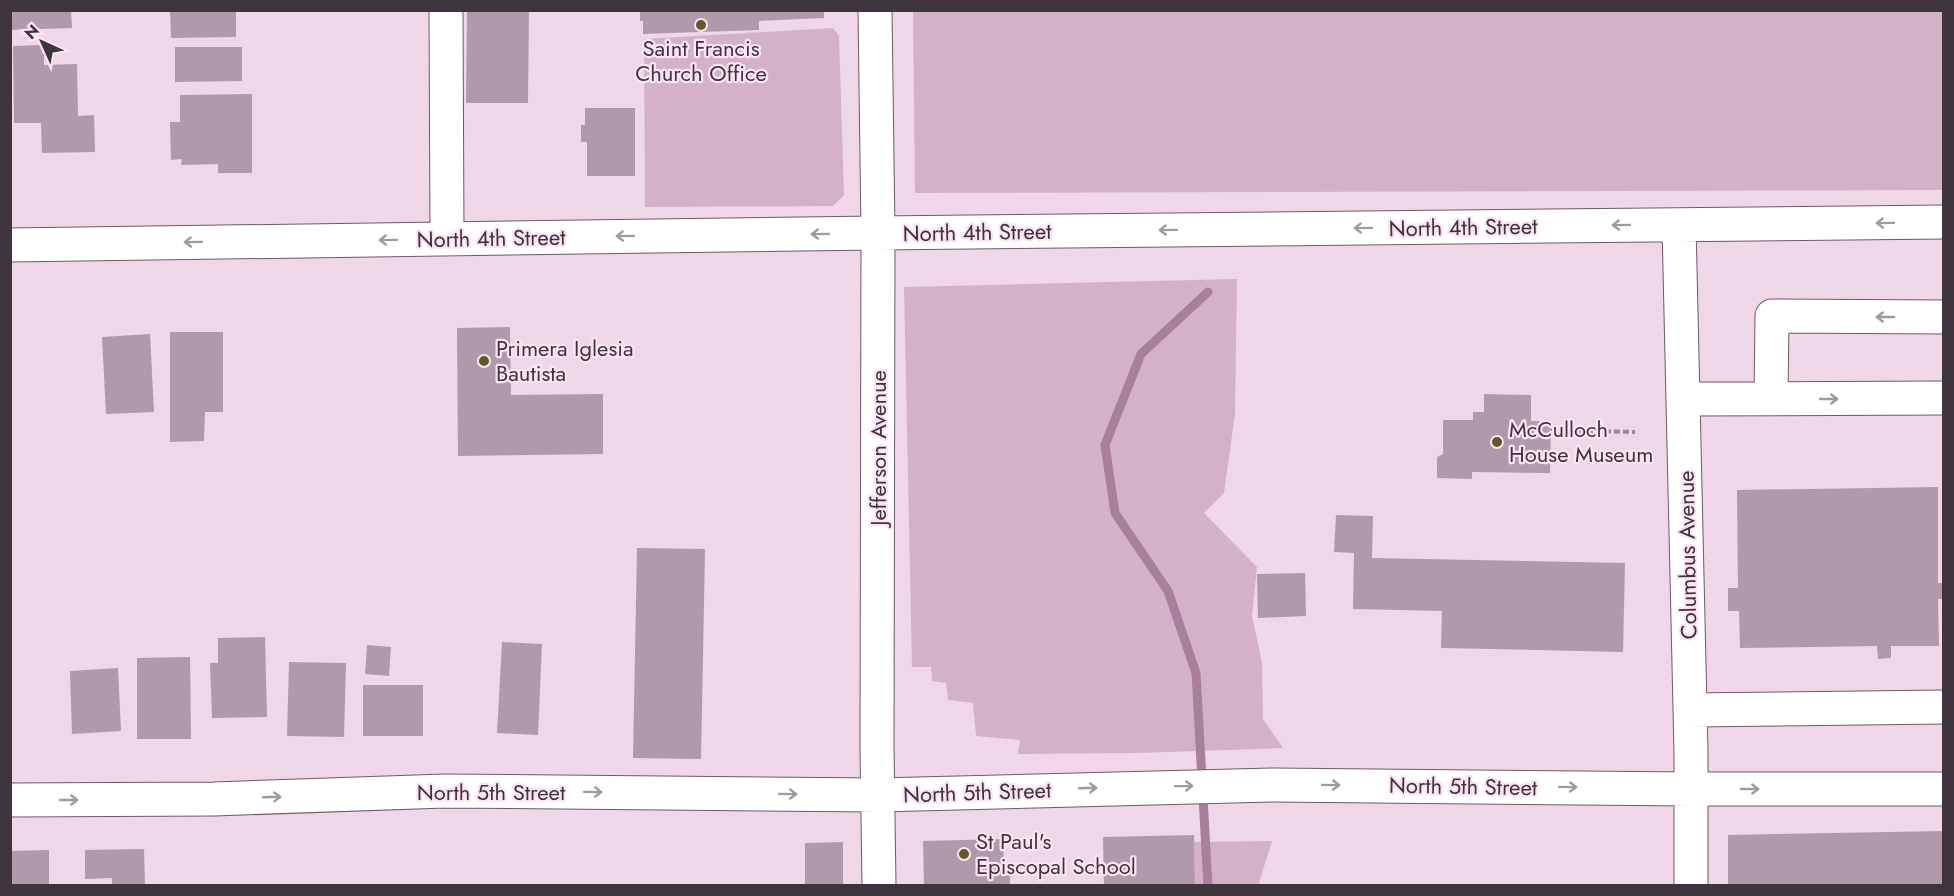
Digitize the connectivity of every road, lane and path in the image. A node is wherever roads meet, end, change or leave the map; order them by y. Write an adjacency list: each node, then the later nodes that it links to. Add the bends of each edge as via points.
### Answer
1 (446, 10): 6 (street)
2 (875, 10): 5 (street, Jefferson Avenue)
3 (1944, 222): 4 (street, North 4th Street, one-way to 4)
4 (1679, 225): 5 (street, North 4th Street, one-way to 5); 10 (street, Columbus Avenue)
5 (878, 233): 6 (street, North 4th Street, one-way to 6); 18 (street, Jefferson Avenue)
6 (447, 239): 7 (street, North 4th Street, one-way to 7)
7 (10, 245)
8 (1944, 317): 11 (street, one-way to 11, via 1772,316)
9 (1944, 398): 11 (street, one-way to 9)
10 (1683, 399): 11 (street); 15 (street, Columbus Avenue)
11 (1771, 399)
12 (1551, 430): 13 (path)
13 (1635, 432)
14 (1944, 707): 15 (street)
15 (1690, 710): 16 (street, Columbus Avenue)
16 (1692, 789): 17 (street, North 5th Street, one-way to 17); 18 (street, North 5th Street, one-way to 16, via 1273,785); 21 (street, Columbus Avenue)
17 (1944, 789)
18 (878, 795): 19 (street, North 5th Street, one-way to 18, via 214,799 445,791); 20 (street, Jefferson Avenue)
19 (10, 800)
20 (879, 885)
21 (1691, 885)

